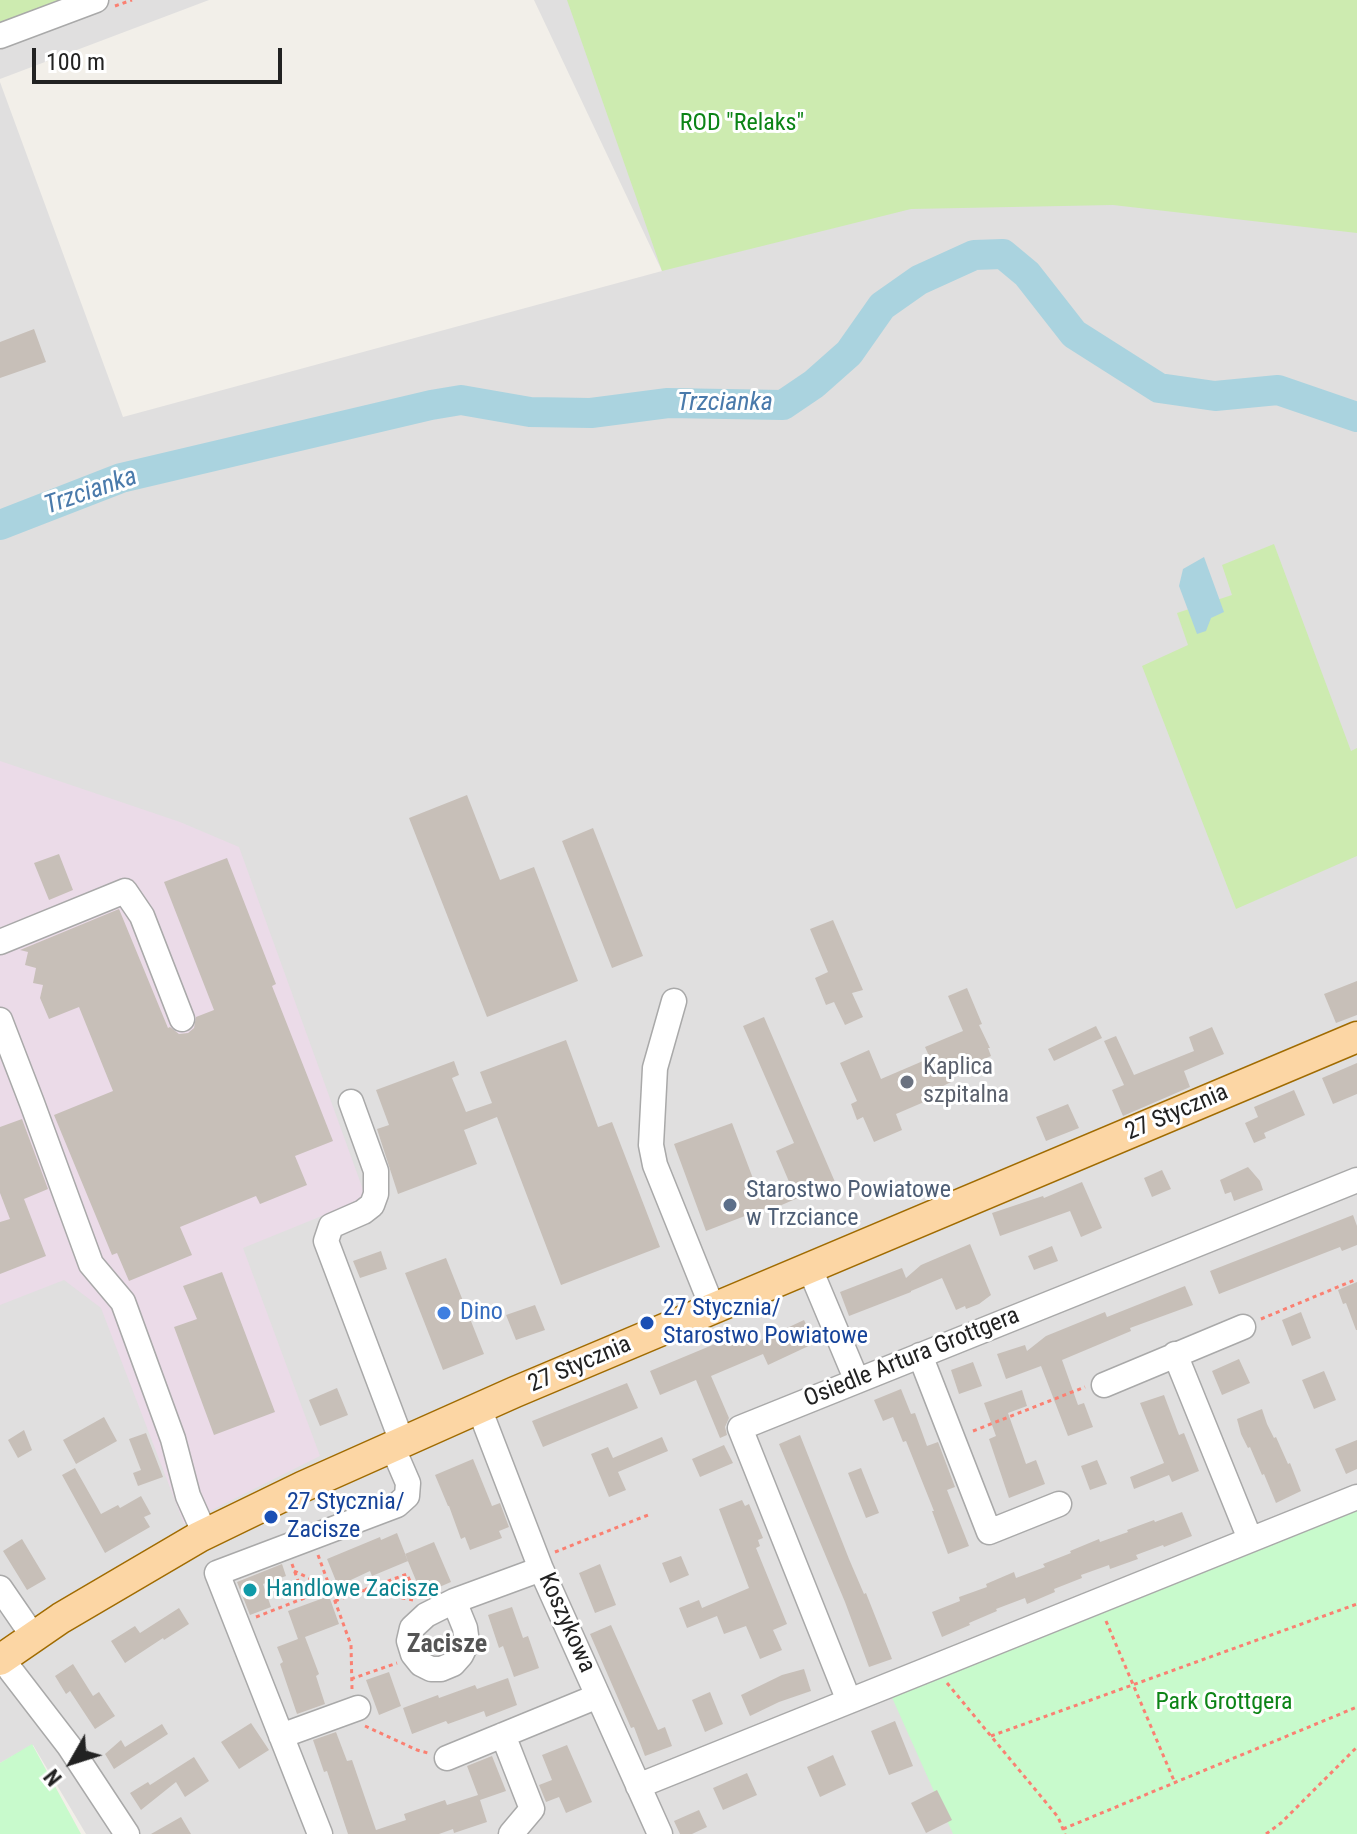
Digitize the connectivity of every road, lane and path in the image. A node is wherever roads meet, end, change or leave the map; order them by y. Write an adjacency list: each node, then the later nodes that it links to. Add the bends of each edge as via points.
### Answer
1 (96, 0): 2 (street)
2 (0, 36)
3 (0, 942): 5 (street, via 125,891 142,916)
4 (674, 1001): 12 (street, via 655,1068 651,1145)
5 (182, 1019)
6 (0, 1020): 24 (street, via 91,1264 123,1302)
7 (1357, 1037): 10 (main road, 27 Stycznia)
8 (351, 1102): 20 (street, via 376,1171 376,1194 363,1212 331,1226 326,1241)
9 (1357, 1180): 15 (street, Osiedle Artura Grottgera)
10 (810, 1269): 12 (main road, 27 Stycznia); 16 (street)
11 (1357, 1279): 13 (path)
12 (713, 1309): 18 (main road, 27 Stycznia)
13 (1243, 1327): 14 (street)
14 (1175, 1354): 17 (street); 26 (street)
15 (920, 1355): 16 (street, Osiedle Artura Grottgera); 19 (street)
16 (857, 1381): 46 (street, Osiedle Artura Grottgera, via 740,1428)
17 (1104, 1385): 19 (path, via 1089,1386)
18 (479, 1408): 20 (main road, 27 Stycznia); 27 (street, Koszykowa)
19 (953, 1439): 22 (street, via 989,1532)
20 (397, 1444): 24 (main road, 27 Stycznia); 25 (street, via 407,1496 397,1505)
21 (1357, 1497): 26 (street)
22 (1059, 1504)
23 (648, 1515): 27 (path)
24 (202, 1535): 29 (street); 39 (main road, 27 Stycznia)
25 (312, 1537): 29 (street); 31 (path)
26 (1250, 1539): 33 (street)
27 (540, 1564): 35 (street); 45 (street, Koszykowa)
28 (294, 1571): 31 (path)
29 (217, 1573): 38 (street)
30 (0, 1588): 39 (street)
31 (330, 1588): 32 (path); 34 (path); 38 (path)
32 (364, 1591): 34 (path); 37 (path); 37 (path, via 407,1574)
33 (1098, 1600): 42 (street); 44 (path)
34 (335, 1601): 43 (path, via 351,1645)
35 (454, 1601): 37 (street); 40 (street, via 467,1643 461,1655 453,1664 431,1669)
36 (1357, 1604): 44 (path)
37 (421, 1607): 40 (street, via 409,1641)
38 (237, 1624): 50 (street)
39 (33, 1636): 41 (main road, 27 Stycznia)
40 (413, 1654): 43 (path)
41 (1, 1659): 57 (street, via 69,1746)
42 (933, 1666): 46 (street); 51 (path)
43 (351, 1679): 48 (path)
44 (1132, 1685): 51 (path); 54 (path)
45 (598, 1696): 49 (street); 55 (street, Koszykowa)
46 (849, 1701): 55 (street)
47 (1357, 1707): 54 (path)
48 (358, 1708): 50 (street); 53 (path, via 365,1727)
49 (503, 1735): 53 (street); 59 (street, via 532,1809)
50 (281, 1736): 58 (street)
51 (991, 1736): 56 (path, via 1058,1817)
52 (1357, 1747): 61 (path)
53 (447, 1758)
54 (1175, 1783): 56 (path)
55 (638, 1786): 60 (street, Koszykowa)
56 (1064, 1832)
57 (127, 1834)
58 (320, 1834)
59 (511, 1834)
60 (660, 1834)
61 (1266, 1834)

